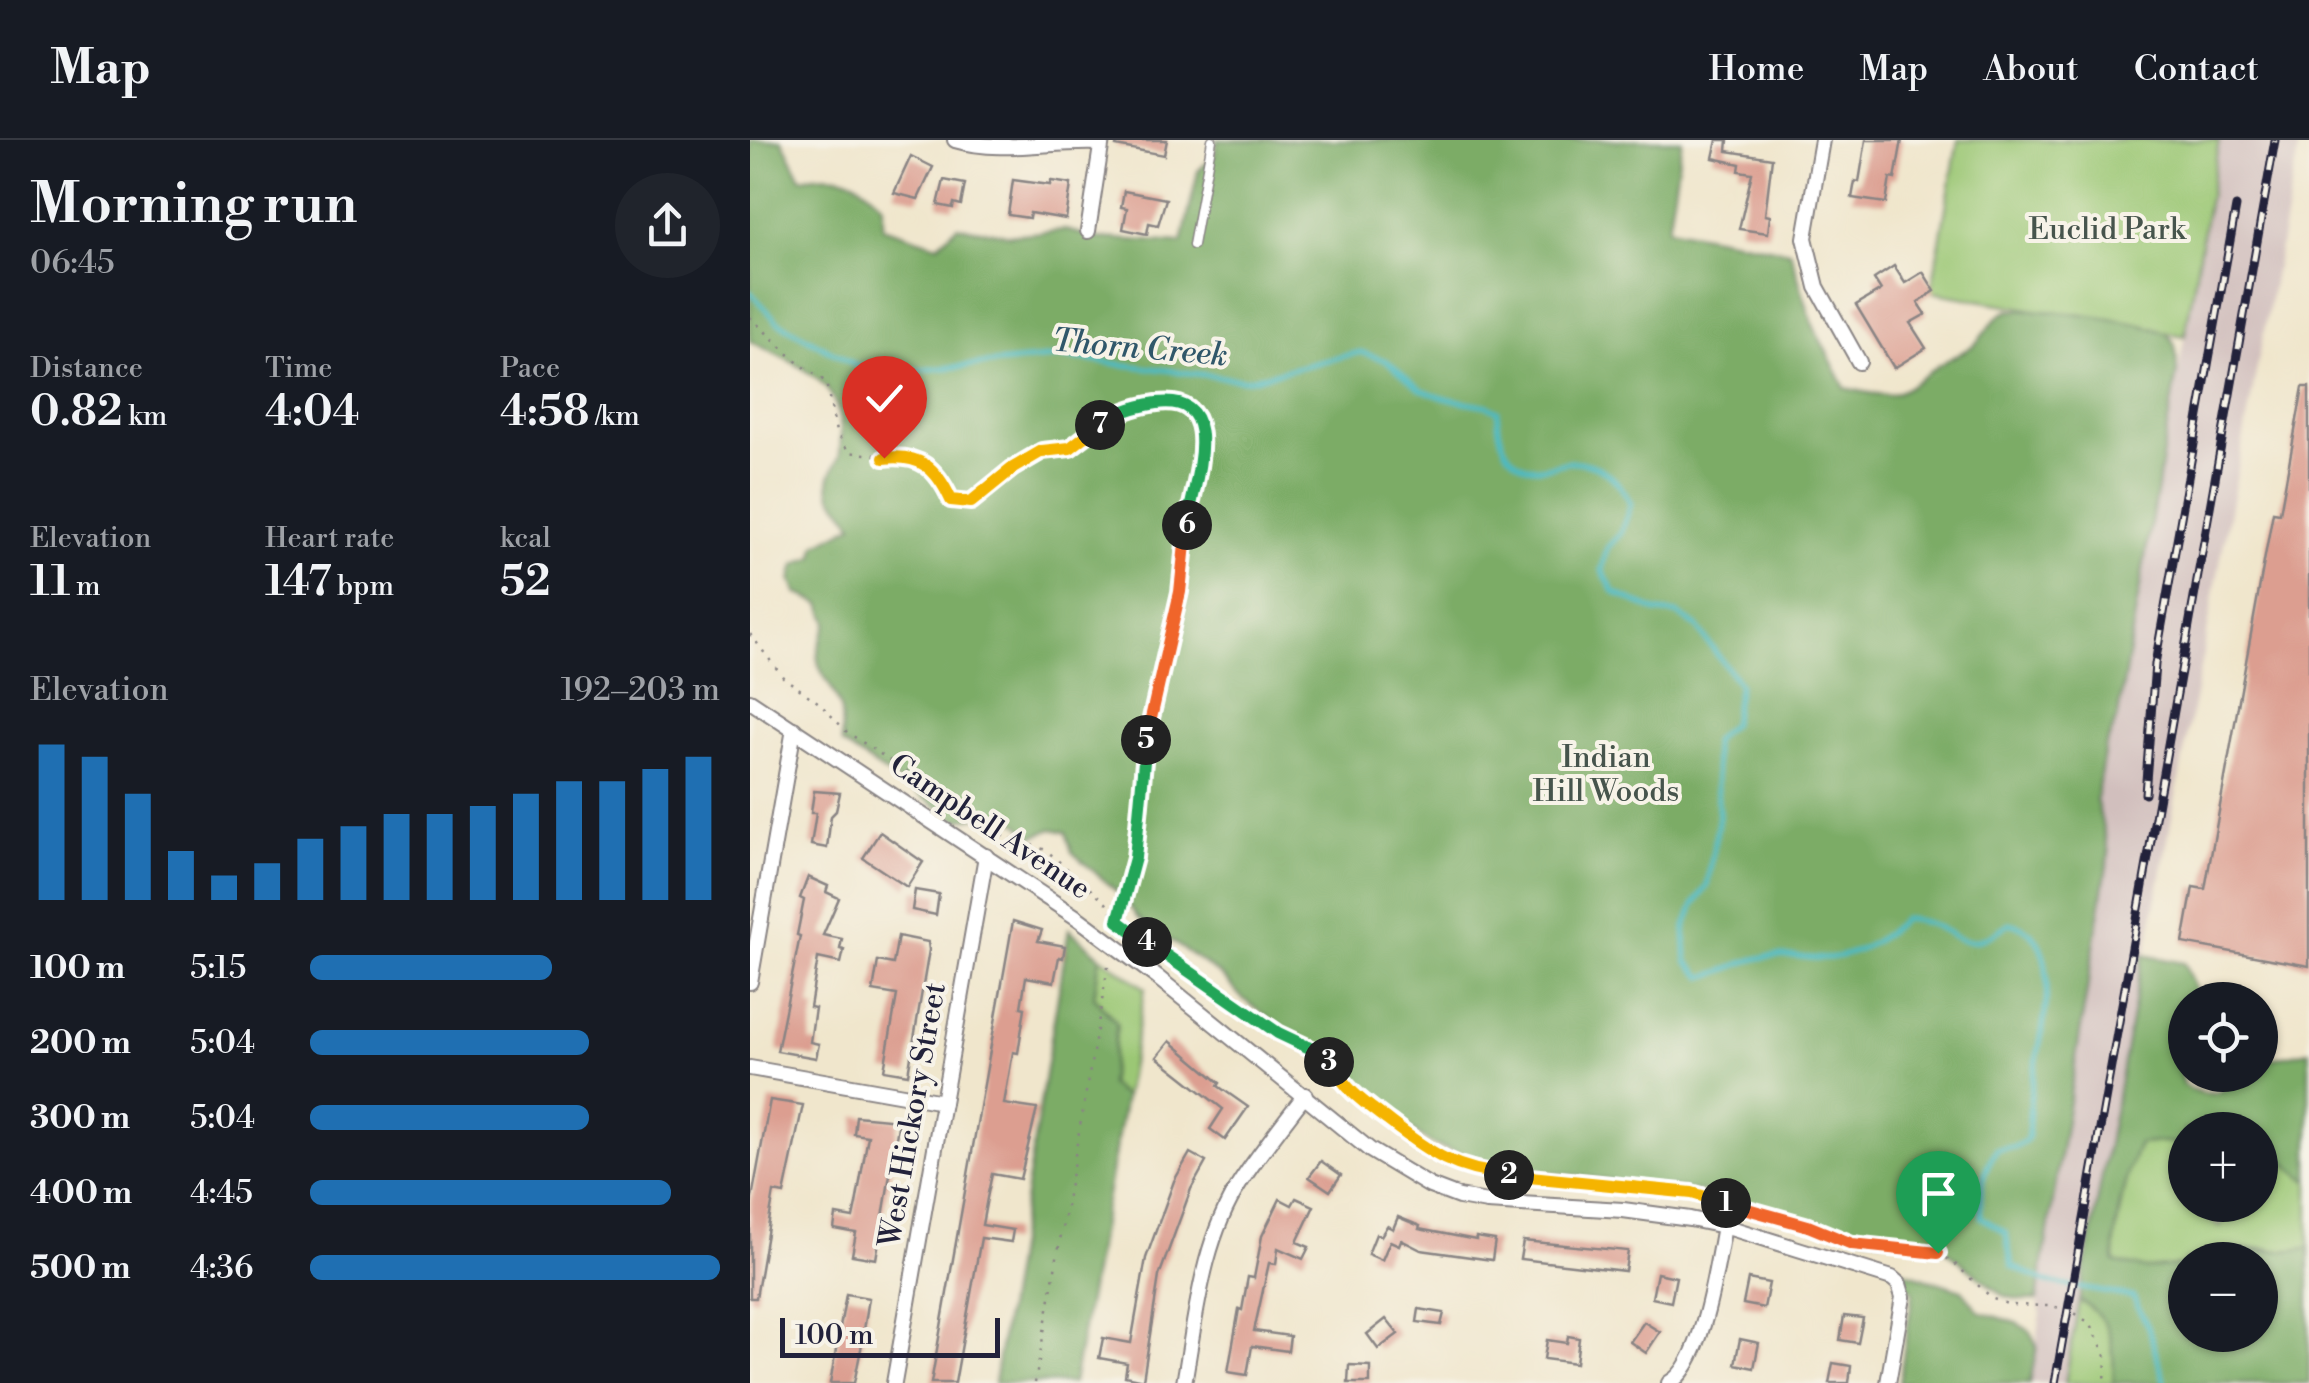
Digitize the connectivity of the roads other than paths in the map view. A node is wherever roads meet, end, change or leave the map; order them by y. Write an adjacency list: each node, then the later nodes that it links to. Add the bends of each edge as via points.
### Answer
1 (956, 140): 4 (street, via 1002,148)
2 (1212, 140): 6 (lane)
3 (1822, 140): 7 (street, via 1805,238 1817,287)
4 (1102, 142): 5 (street)
5 (1088, 232)
6 (1193, 245)
7 (1859, 362)
8 (750, 702): 9 (street, Campbell Avenue)
9 (794, 729): 10 (street, Campbell Avenue); 11 (street)
10 (986, 856): 13 (street, Campbell Avenue, via 1080,919); 14 (street, West Hickory Street)
11 (750, 982)
12 (750, 1068): 14 (street)
13 (1305, 1095): 15 (street, Campbell Avenue, via 1370,1150 1459,1197); 17 (street, via 1239,1185 1218,1230)
14 (943, 1102): 16 (street, West Hickory Street)
15 (1724, 1226): 18 (street, via 1706,1319 1680,1378); 19 (street, Campbell Avenue, via 1899,1284 1903,1297)
16 (894, 1383)
17 (1184, 1383)
18 (1669, 1383)
19 (1888, 1383)

